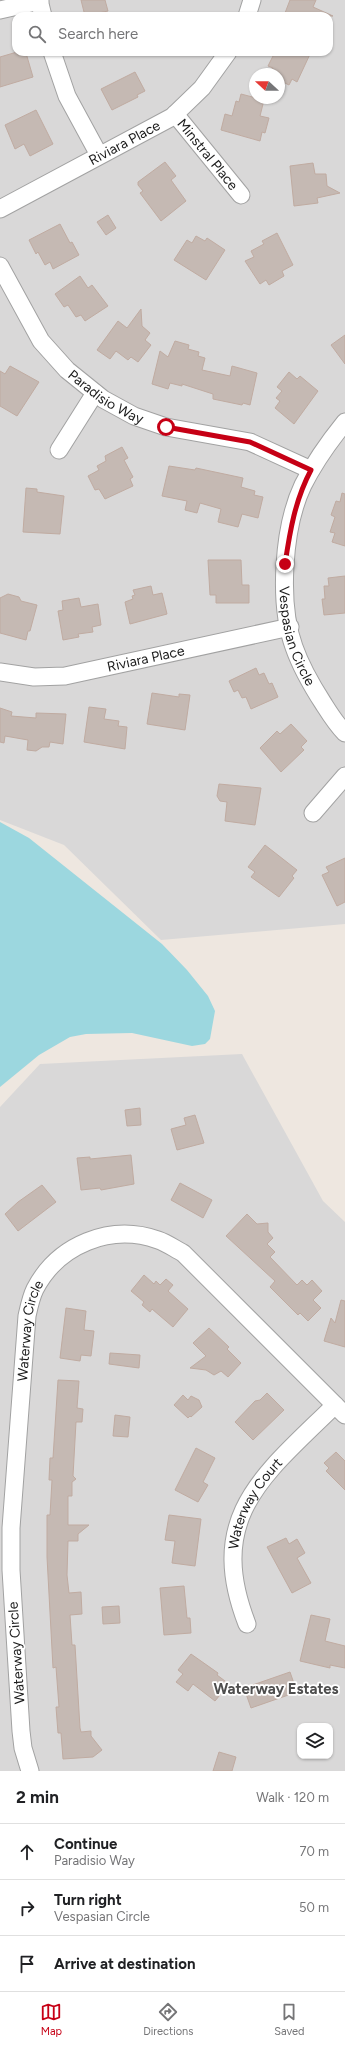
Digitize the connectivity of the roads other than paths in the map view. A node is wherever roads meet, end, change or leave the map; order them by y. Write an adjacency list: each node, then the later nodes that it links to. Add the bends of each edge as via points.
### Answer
1 (252, 0): 4 (street)
2 (41, 6): 3 (street)
3 (0, 10)
4 (248, 12)
5 (53, 56): 8 (street, via 67,96)
6 (225, 56): 7 (street, Riviara Place, via 202,88)
7 (175, 114): 8 (street, Riviara Place); 9 (street, Minstral Place)
8 (99, 155): 10 (street, Riviara Place)
9 (241, 195)
10 (0, 209)
11 (0, 266): 12 (street, Paradisio Way, via 41,341 67,370)
12 (95, 392): 14 (street); 15 (street, Paradisio Way, via 134,416 166,427 250,442)
13 (345, 422): 15 (street, Vespasian Circle, via 321,451)
14 (59, 450)
15 (311, 470): 16 (street, Vespasian Circle, via 302,487 292,520 285,564 286,606)
16 (290, 627): 17 (street, Riviara Place, via 65,676 34,677); 18 (street, Vespasian Circle, via 294,646 312,685)
17 (0, 672)
18 (345, 733)
19 (345, 776): 20 (street)
20 (313, 813)
21 (340, 1410): 22 (street, Waterway Court, via 263,1480 255,1489 240,1518 233,1542 233,1566 236,1589); 23 (street, Waterway Circle, via 183,1253 158,1240 128,1234 93,1239 68,1252 44,1274 32,1296 26,1316 11,1528 11,1570 21,1731)
22 (247, 1624)
23 (30, 1771)

